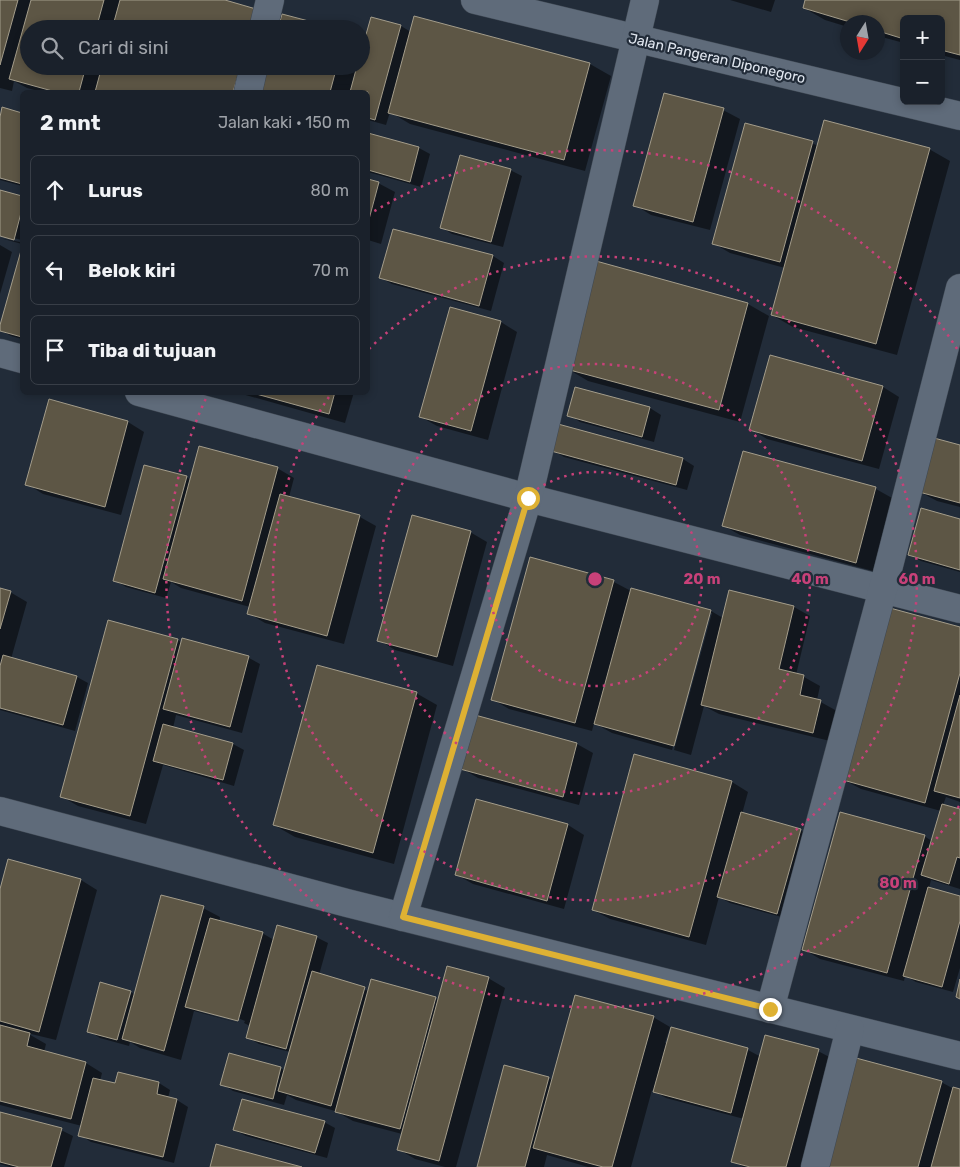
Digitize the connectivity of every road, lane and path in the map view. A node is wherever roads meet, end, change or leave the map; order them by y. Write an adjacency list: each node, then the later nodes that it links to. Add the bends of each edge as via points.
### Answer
1 (270, 0): 4 (street)
2 (475, 0): 5 (street, Jalan Pangeran Diponegoro)
3 (645, 0): 5 (street)
4 (265, 20)
5 (636, 39): 8 (street, Jalan Pangeran Diponegoro); 14 (street)
6 (252, 75): 7 (street)
7 (248, 90)
8 (960, 116)
9 (960, 288): 15 (street)
10 (0, 353): 11 (street)
11 (20, 358)
12 (160, 395): 13 (street)
13 (174, 397): 14 (street)
14 (528, 498): 15 (street); 18 (street)
15 (882, 589): 16 (street); 19 (street)
16 (960, 609)
17 (0, 811): 18 (street)
18 (403, 917): 19 (street)
19 (770, 1009): 20 (street)
20 (850, 1029): 21 (street); 22 (street)
21 (960, 1056)
22 (815, 1167)

